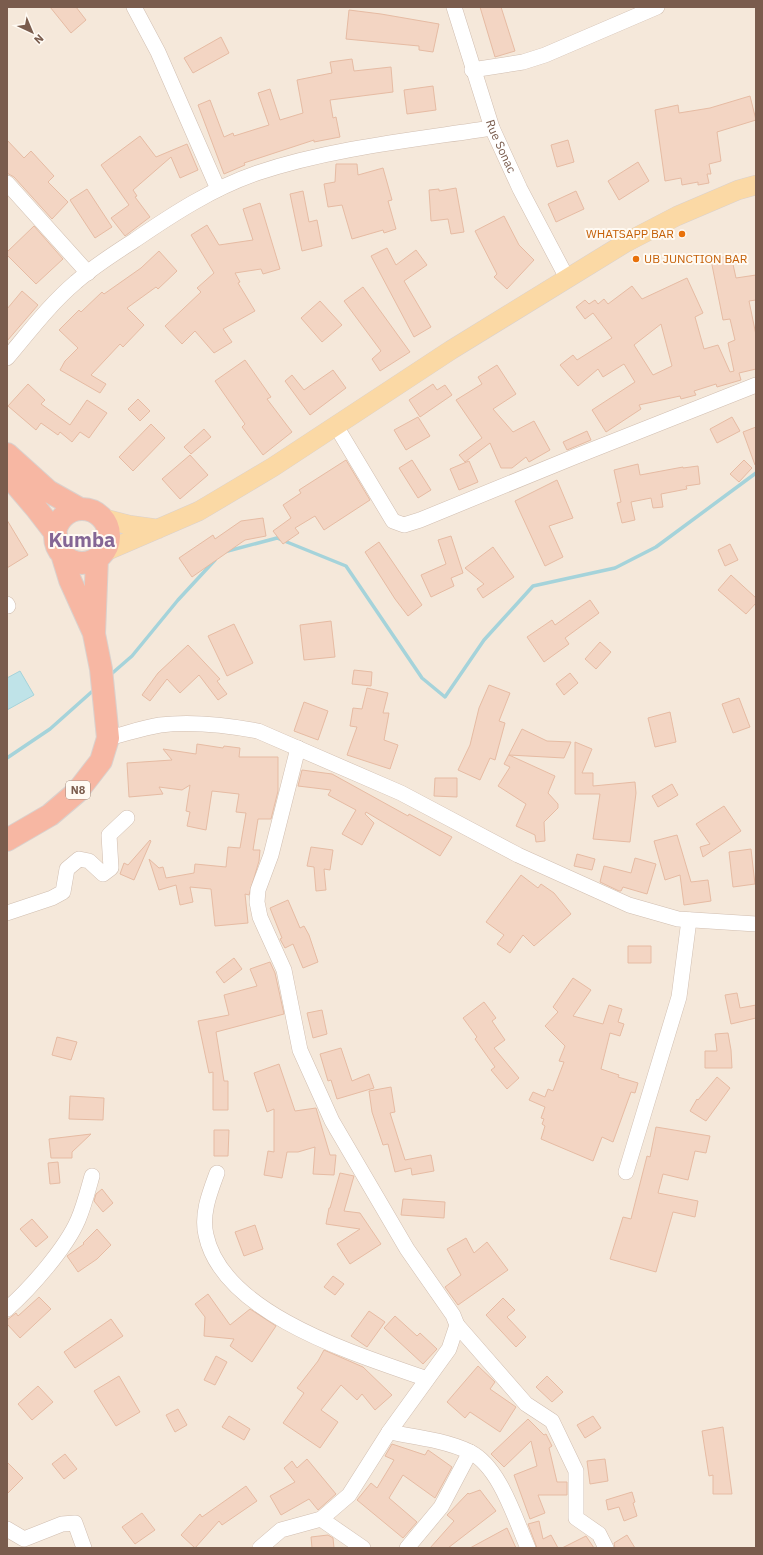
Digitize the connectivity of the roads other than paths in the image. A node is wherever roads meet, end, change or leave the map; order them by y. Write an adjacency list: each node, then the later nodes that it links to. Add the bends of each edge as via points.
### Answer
1 (134, 7): 8 (street, via 158,52)
2 (454, 7): 4 (street, Rue Sonac)
3 (657, 7): 4 (street, via 545,55 523,62)
4 (472, 70): 5 (street, Rue Sonac)
5 (492, 128): 8 (street, via 341,151 257,173); 10 (street, Rue Sonac, via 520,189)
6 (7, 183): 9 (street)
7 (756, 185): 10 (main road, via 677,216 625,243)
8 (218, 189): 9 (street, via 179,210)
9 (88, 273): 11 (street, via 43,315)
10 (568, 278): 13 (main road, via 451,350)
11 (7, 358)
12 (756, 385): 13 (street, via 404,525 393,522)
13 (336, 426): 18 (main road, via 199,511)
14 (7, 454): 16 (highway, via 48,491)
15 (7, 474): 19 (highway, N8, via 36,508)
16 (80, 509): 17 (highway, via 96,513); 19 (highway, via 64,517 58,525)
17 (102, 518): 18 (main road); 20 (highway, via 109,535 108,543)
18 (159, 529): 20 (main road)
19 (59, 544): 20 (highway, via 70,560 79,563 88,562); 21 (highway, N8, via 70,580)
20 (101, 555): 21 (highway, N8)
21 (94, 634): 22 (highway, N8, via 107,712)
22 (108, 738): 23 (street, via 159,725 198,723 234,726 258,732); 25 (highway, N8, via 101,761 77,792 50,815)
23 (298, 748): 27 (street, via 401,793 518,855 629,905); 33 (street, via 271,855 258,890 260,917 284,970 300,1050 332,1121 407,1249 453,1315)
24 (127, 818): 26 (street, via 109,835 111,868 103,874 89,861 79,859 67,869 62,892 52,898)
25 (7, 840)
26 (7, 913)
27 (689, 920): 28 (street); 29 (street, via 679,997)
28 (756, 924)
29 (626, 1172)
30 (217, 1173): 34 (street, via 205,1216 206,1235 224,1274 236,1286 272,1313 305,1332 338,1348)
31 (92, 1176): 32 (street, via 78,1221 63,1246 36,1280)
32 (7, 1309)
33 (457, 1325): 34 (street, via 448,1349); 44 (street, via 526,1404 552,1421 576,1471 576,1518 599,1534)
34 (427, 1379): 35 (street)
35 (389, 1432): 36 (street, via 427,1439); 37 (street, via 349,1495)
36 (470, 1452): 42 (street, via 441,1508); 43 (street, via 491,1470 504,1492)
37 (321, 1519): 40 (street, via 281,1530); 41 (street)
38 (7, 1529): 39 (street, via 24,1539 62,1524 76,1524)
39 (84, 1548)
40 (260, 1548)
41 (364, 1548)
42 (407, 1548)
43 (528, 1548)
44 (606, 1548)

